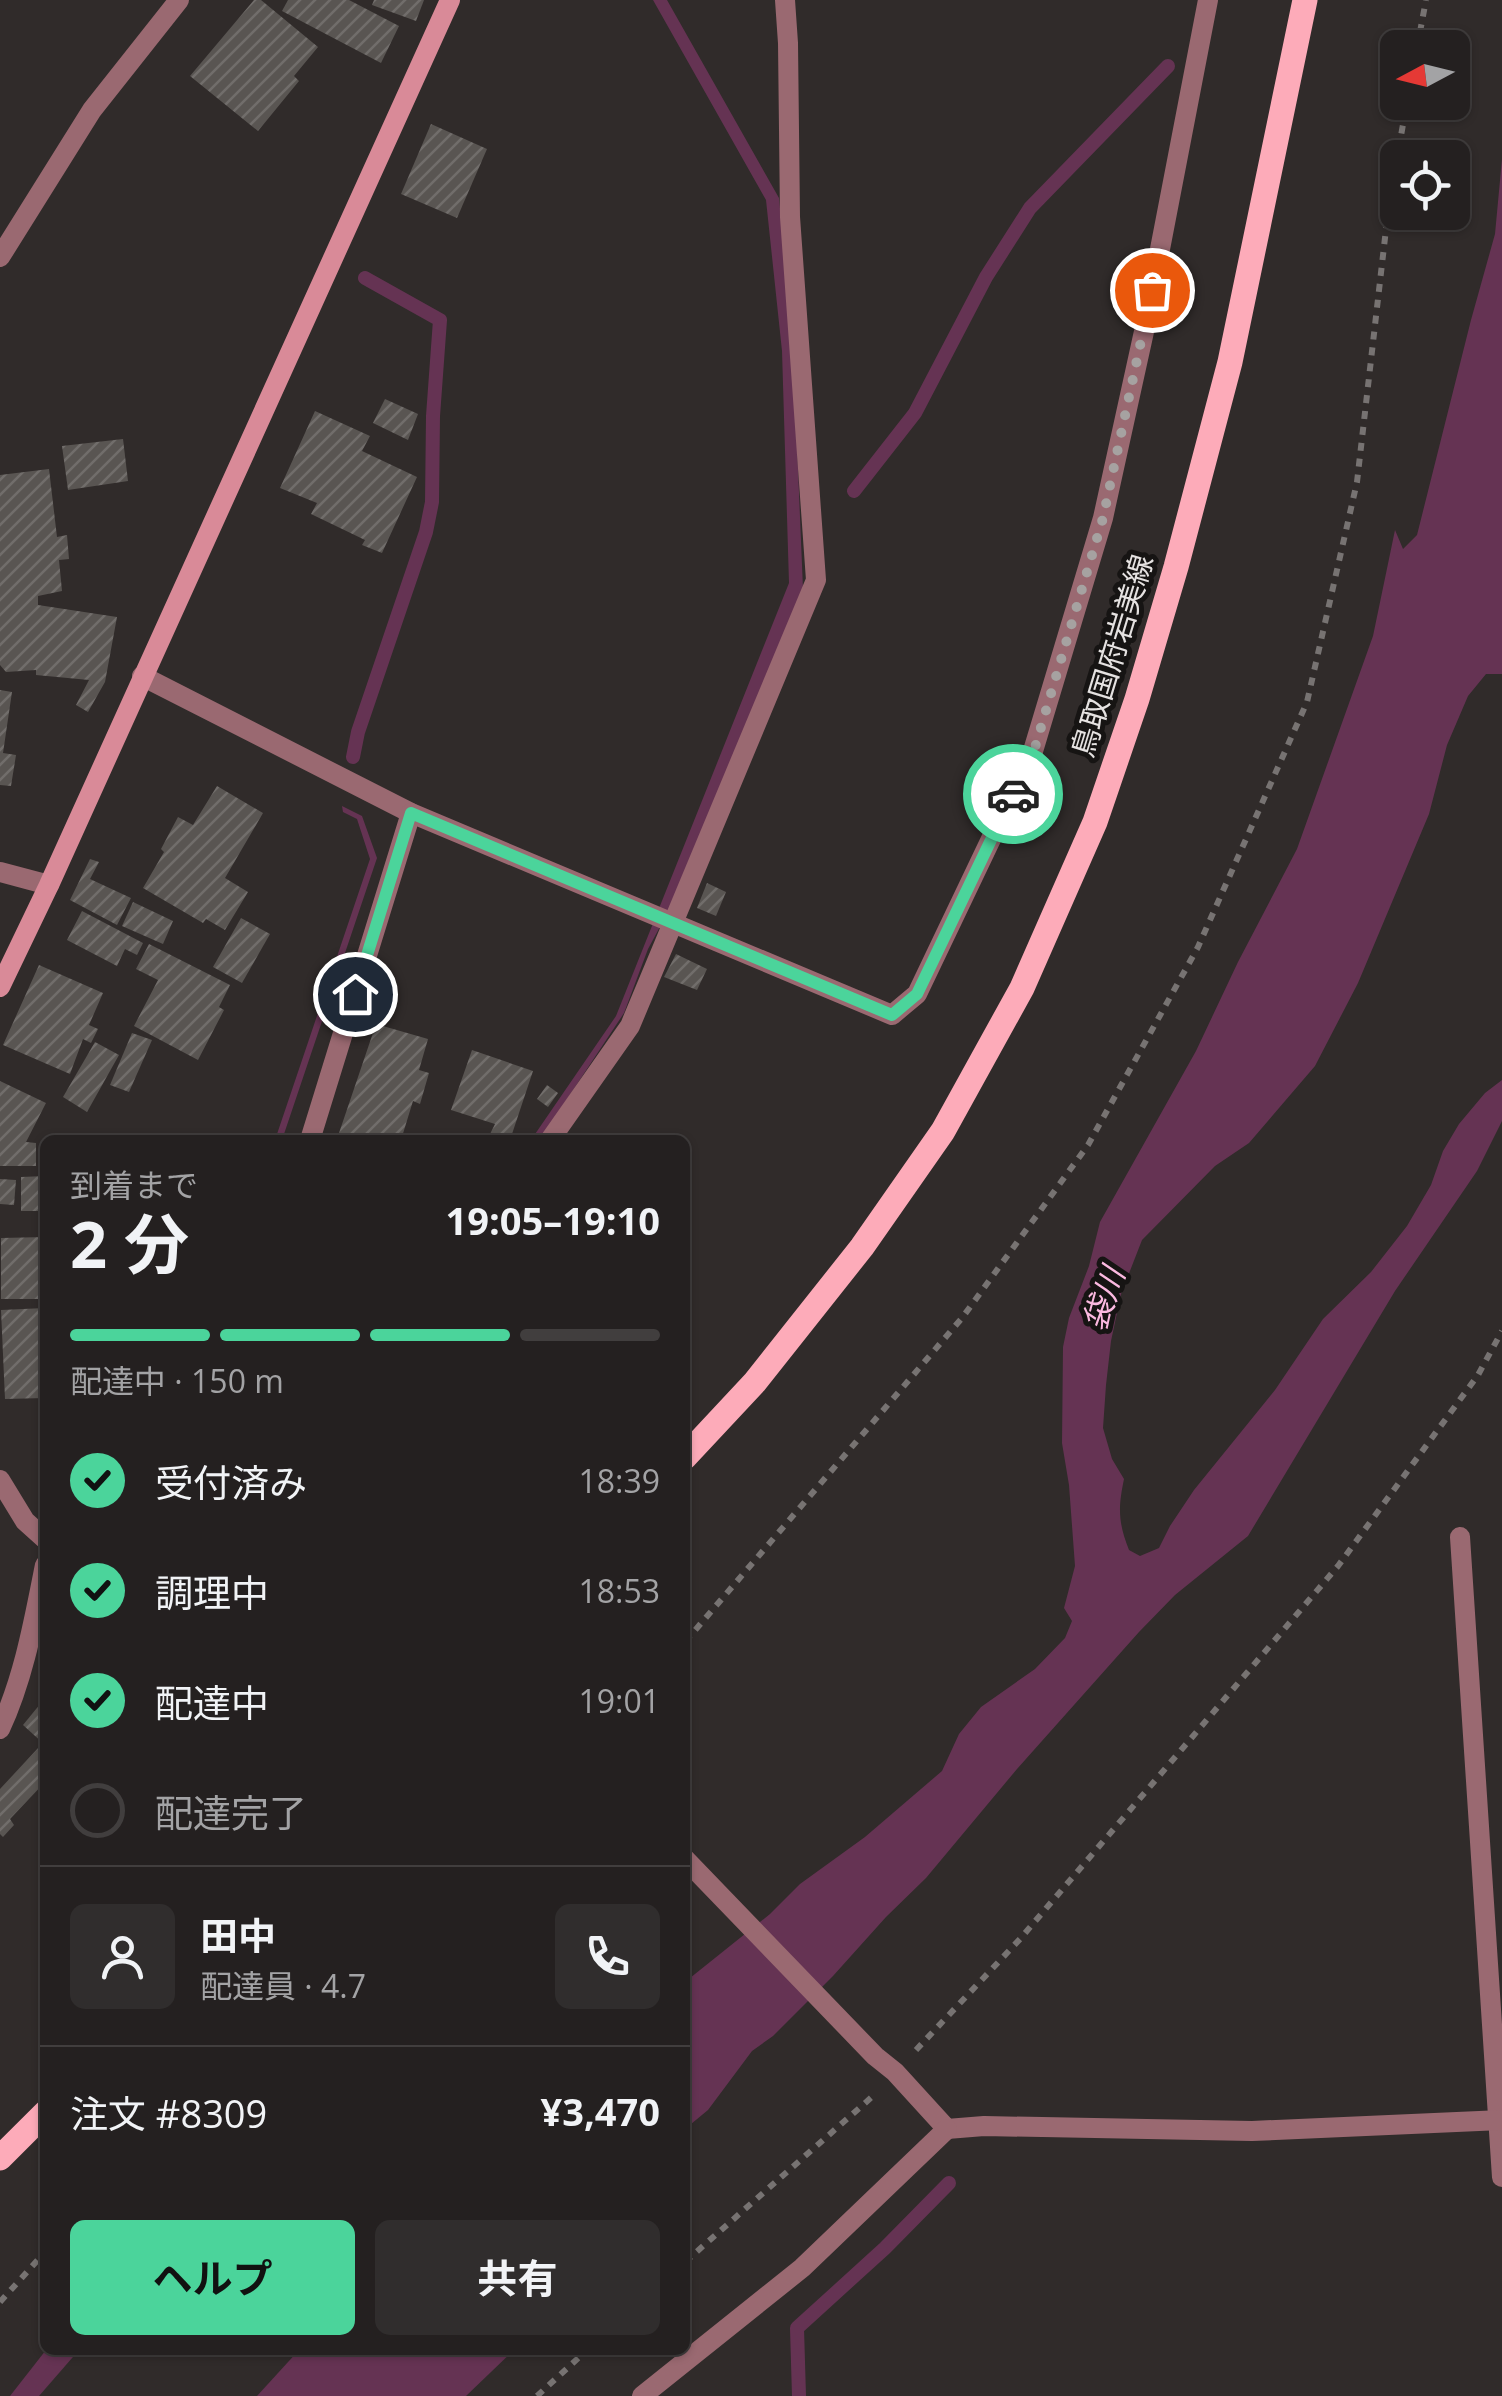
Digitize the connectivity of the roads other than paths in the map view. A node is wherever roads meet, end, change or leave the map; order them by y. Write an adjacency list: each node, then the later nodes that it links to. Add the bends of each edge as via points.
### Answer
1 (179, 0): 6 (street, via 92,110)
2 (450, 0): 7 (street)
3 (785, 0): 11 (street, via 790,217 816,580)
4 (1208, 0): 11 (street, via 1098,536 1034,751 917,994 892,1015)
5 (1305, 0): 15 (main road, 鳥取国府岩美線, via 1230,362 1137,699 1095,822 1022,988 943,1131 862,1247)
6 (0, 257)
7 (142, 676): 8 (street); 10 (street)
8 (411, 813): 11 (street); 13 (street)
9 (0, 872): 10 (street)
10 (49, 885): 12 (street)
11 (672, 924): 14 (street, via 630,1026)
12 (0, 987)
13 (312, 1135)
14 (554, 1135)
15 (690, 1452)
16 (0, 1480): 17 (street)
17 (40, 1535)
18 (1460, 1536): 23 (street)
19 (40, 1591): 20 (street)
20 (2, 1716)
21 (690, 1864): 24 (street)
22 (40, 2118): 25 (main road)
23 (1501, 2120): 24 (street, via 1252,2131); 26 (street)
24 (947, 2129): 27 (street, via 802,2268)
25 (0, 2158)
26 (1502, 2178)
27 (642, 2396)

